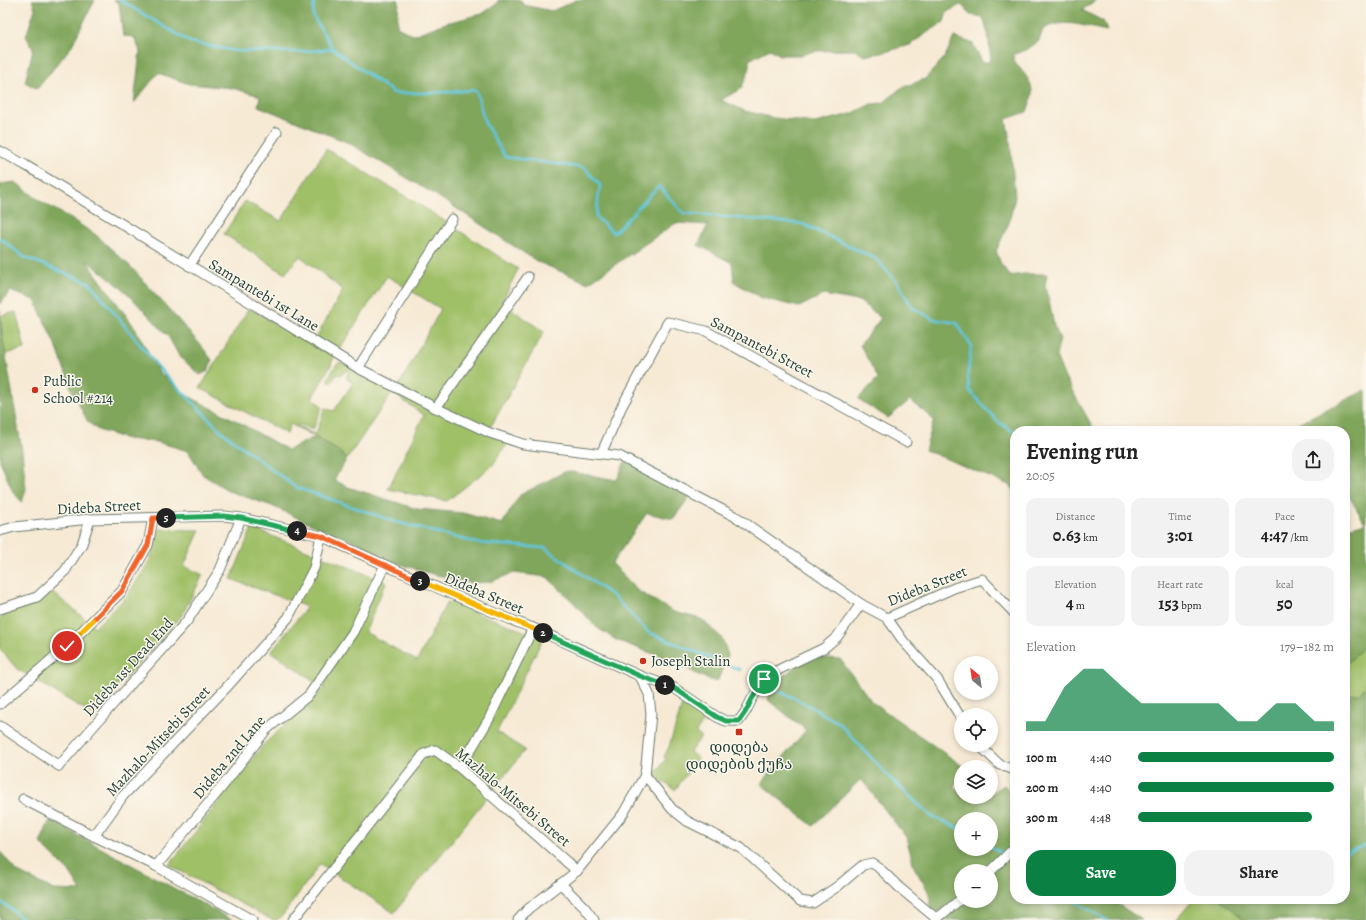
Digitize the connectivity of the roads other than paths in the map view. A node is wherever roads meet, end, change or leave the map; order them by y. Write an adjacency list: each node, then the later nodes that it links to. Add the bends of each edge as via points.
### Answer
1 (277, 132): 4 (street)
2 (0, 151): 4 (street, Sampantebi 1st Lane)
3 (452, 219): 6 (street)
4 (189, 266): 6 (street, Sampantebi 1st Lane)
5 (528, 277): 7 (street)
6 (358, 368): 7 (street, Sampantebi 1st Lane)
7 (436, 408): 9 (street, Sampantebi 1st Lane, via 523,444)
8 (906, 442): 9 (street, Sampantebi Street, via 706,330 668,322 622,406)
9 (601, 454): 16 (street, via 619,456 738,518)
10 (153, 518): 11 (street, Dideba Street); 12 (street, Dideba Street); 22 (street, via 148,545 122,591 67,646)
11 (241, 518): 14 (street, Dideba Street); 24 (street, Dideba 1st Dead End, via 220,570 187,621 59,766)
12 (90, 519): 13 (street, Dideba Street, via 14,527); 17 (street, via 82,544 65,572 36,597)
13 (0, 531)
14 (321, 536): 15 (street, Dideba Street); 30 (street, Mazhalo-Mitsebi Street, via 314,568 288,618 226,688 123,796)
15 (385, 565): 20 (street, Dideba Street); 33 (street, Dideba 2nd Lane, via 353,632 309,695 266,730)
16 (861, 604): 19 (street, Dideba Street); 21 (street, Dideba Street, via 837,637 824,648 764,679 739,721 726,721 717,717 674,688)
17 (0, 609)
18 (1010, 609): 19 (street, Dideba Street, via 982,579 954,588)
19 (887, 618): 23 (street, via 904,642 937,679)
20 (533, 628): 21 (street, Dideba Street); 26 (street, via 489,719)
21 (640, 676): 28 (street, via 649,694 652,714)
22 (0, 704)
23 (955, 708)
24 (0, 726)
25 (987, 752): 27 (street, via 1000,764)
26 (460, 768): 34 (street, Mazhalo-Mitsebi Street); 38 (street, Mazhalo-Mitsebi Street, via 435,750 424,754)
27 (1010, 768)
28 (645, 775): 34 (street, via 623,814); 41 (street, via 672,809 688,821 741,848 800,901 813,903 863,864 872,863)
29 (23, 799): 30 (street)
30 (94, 836): 33 (street)
31 (1010, 852): 32 (street)
32 (998, 864)
33 (156, 866): 37 (street)
34 (577, 871): 35 (street)
35 (561, 884): 39 (street, via 528,908); 40 (street)
36 (954, 906): 41 (street)
37 (252, 920)
38 (293, 920)
39 (518, 920)
40 (594, 920)
41 (936, 920)

